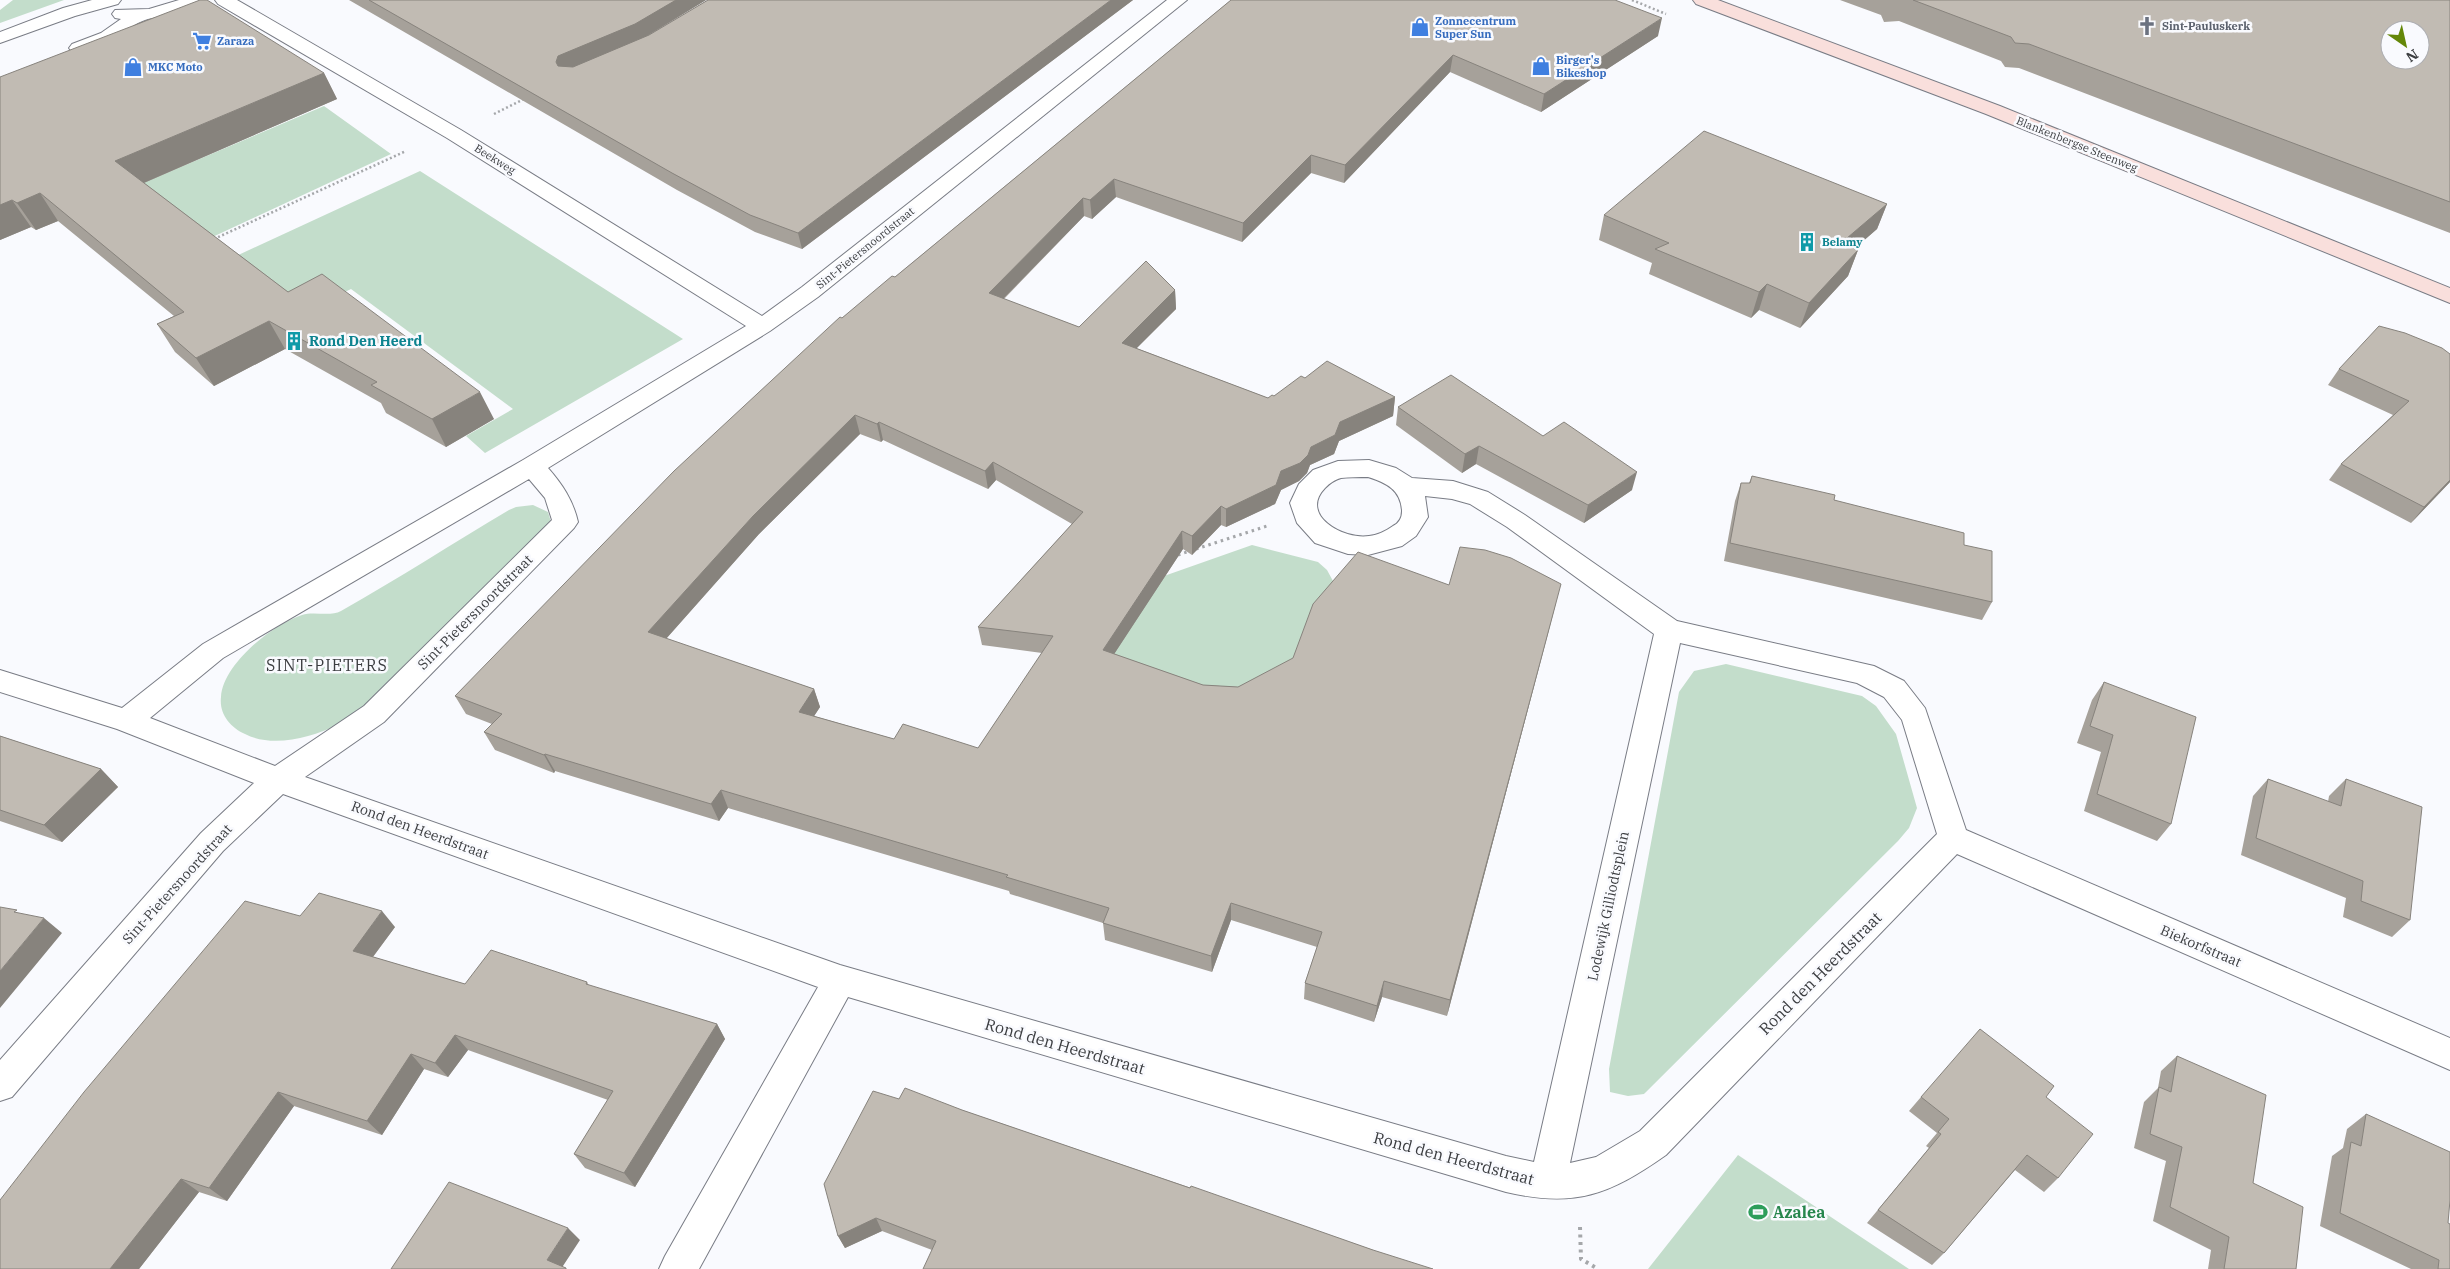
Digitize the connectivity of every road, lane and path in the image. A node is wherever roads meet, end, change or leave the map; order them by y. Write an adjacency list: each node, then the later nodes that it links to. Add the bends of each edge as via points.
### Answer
1 (112, 0): 6 (street, via 112,9 117,12); 7 (street)
2 (194, 0): 6 (street)
3 (224, 0): 9 (street, Beekweg)
4 (1178, 0): 12 (street, Sint-Pietersnoordstraat, via 810,292)
5 (1702, 0): 11 (main road, Blankenbergse Steenweg, via 1994,110)
6 (140, 15): 8 (street, via 107,37)
7 (0, 38)
8 (63, 55)
9 (450, 131): 10 (path); 12 (street, Beekweg)
10 (214, 240)
11 (2450, 296)
12 (762, 326): 13 (street, Sint-Pietersnoordstraat)
13 (532, 466): 19 (street, Sint-Pietersnoordstraat, via 213,651); 20 (street, Sint-Pietersnoordstraat, via 558,495 565,522 374,714)
14 (1406, 486): 15 (street, via 1369,468 1338,470 1322,476 1308,490 1303,503); 15 (street, via 1414,499 1415,517 1407,530 1393,539 1368,546 1348,545 1324,536); 17 (street, via 1453,490 1479,498)
15 (1306, 517): 16 (path, via 1248,530)
16 (1177, 556)
17 (1669, 630): 21 (street, via 1864,674 1894,689 1916,716); 25 (street, Lodewijk Gilliodtsplein)
18 (0, 681): 19 (street, Rond den Heerdstraat)
19 (126, 721): 20 (street, Rond den Heerdstraat)
20 (278, 780): 22 (street, Rond den Heerdstraat); 24 (street, Sint-Pietersnoordstraat, via 212,842)
21 (1953, 838): 23 (street, Biekorfstraat); 25 (street, Rond den Heerdstraat, via 1653,1143 1622,1164 1577,1182)
22 (840, 980): 25 (street, Rond den Heerdstraat, via 1506,1174); 26 (street)
23 (2450, 1054)
24 (0, 1085)
25 (1548, 1182)
26 (678, 1269)

